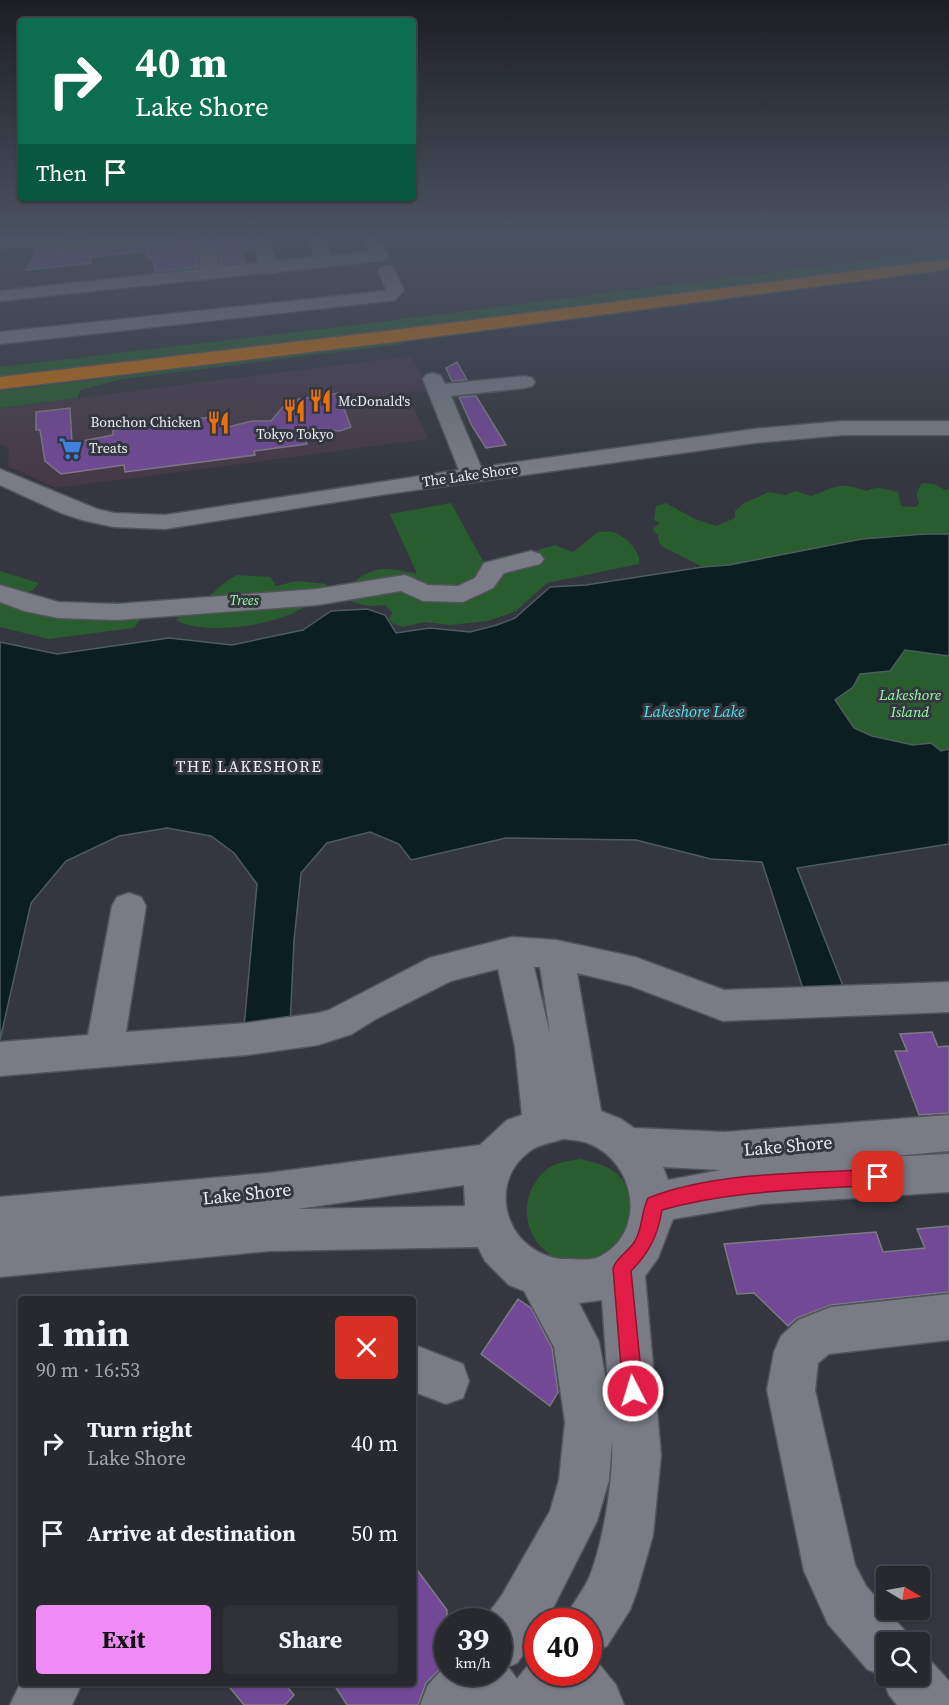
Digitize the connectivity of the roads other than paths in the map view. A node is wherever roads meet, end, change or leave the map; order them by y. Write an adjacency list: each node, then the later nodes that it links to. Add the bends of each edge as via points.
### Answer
1 (164, 315): 6 (street)
2 (190, 315): 6 (street)
3 (410, 315): 8 (highway)
4 (556, 315): 10 (highway)
5 (586, 315): 11 (highway, via 376,350 137,379)
6 (167, 320): 7 (street, via 85,320)
7 (2, 332)
8 (188, 342)
9 (525, 382): 14 (street, via 437,385)
10 (0, 383)
11 (104, 389)
12 (949, 428): 14 (street, The Lake Shore, via 843,429 754,436)
13 (949, 441): 16 (street, The Lake Shore, via 853,442 761,449)
14 (473, 475): 16 (street, The Lake Shore)
15 (4, 488): 16 (street, The Lake Shore, via 52,520 112,532 185,528)
16 (406, 491)
17 (531, 560): 18 (street, via 493,568 476,589 449,595 423,593 405,583 317,597 117,612 58,610)
18 (0, 593)
19 (129, 906): 23 (street)
20 (512, 951): 21 (street); 23 (street, via 442,968 339,1023 318,1029); 25 (street, via 534,1047)
21 (556, 954): 22 (street, via 635,972 723,1006); 25 (street)
22 (949, 997)
23 (104, 1052): 24 (street)
24 (0, 1059)
25 (555, 1076): 26 (street)
26 (563, 1123): 28 (street, via 606,1132); 29 (street, via 523,1131)
27 (949, 1133): 28 (street, Lake Shore, via 725,1151)
28 (627, 1146): 31 (street, via 649,1180)
29 (492, 1162): 32 (street, Lake Shore, via 268,1193); 33 (street, via 483,1192)
30 (949, 1173): 31 (street, via 737,1186)
31 (654, 1204): 35 (street, via 650,1228 640,1250)
32 (0, 1217)
33 (488, 1226): 34 (street, via 270,1230); 36 (street, via 500,1247 518,1265)
34 (0, 1256)
35 (622, 1268): 36 (street, via 597,1280 568,1284); 38 (street, via 637,1455 627,1535 611,1591)
36 (540, 1277): 39 (street, via 576,1342 589,1422 584,1480 572,1521)
37 (949, 1317): 40 (street, via 831,1329 814,1336 797,1352 791,1390 830,1571 847,1605)
38 (600, 1608)
39 (519, 1630)
40 (876, 1638)
41 (53, 1686): 46 (street)
42 (465, 1686): 47 (street)
43 (488, 1686): 48 (street)
44 (917, 1686): 50 (street)
45 (578, 1690): 49 (street)
46 (38, 1705)
47 (448, 1705)
48 (502, 1705)
49 (531, 1705)
50 (933, 1705)

